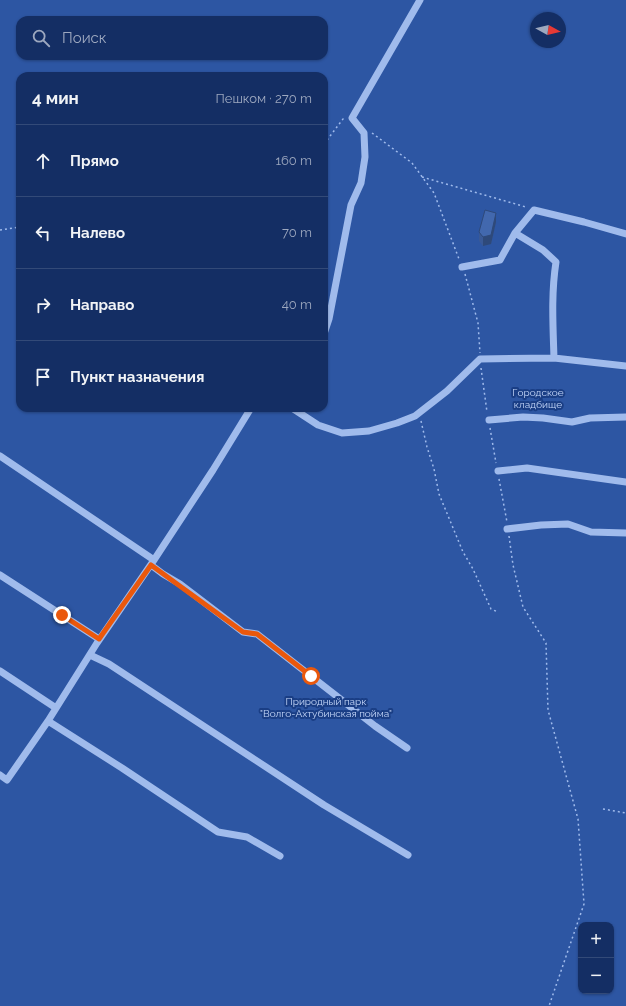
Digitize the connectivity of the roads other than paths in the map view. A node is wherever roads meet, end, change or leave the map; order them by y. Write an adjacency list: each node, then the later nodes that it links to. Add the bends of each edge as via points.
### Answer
1 (420, 0): 5 (street, via 352,118 364,133 365,157 361,182 352,205)
2 (515, 233): 3 (street, via 534,210); 4 (street, via 500,260); 6 (street, via 543,250 556,262 552,308)
3 (626, 234)
4 (462, 267)
5 (328, 323)
6 (554, 358): 7 (street); 9 (street, via 480,359 419,414 369,431 342,433 318,425)
7 (626, 366)
8 (248, 412): 17 (street)
9 (298, 412)
10 (626, 417): 11 (street, via 590,418 572,422 523,417)
11 (489, 420)
12 (0, 456): 17 (street)
13 (498, 471): 14 (street, via 527,468)
14 (626, 482)
15 (508, 529): 16 (street, via 568,524 591,532)
16 (626, 532)
17 (153, 562): 19 (street); 24 (street, via 243,632 257,634)
18 (0, 575): 19 (street)
19 (99, 639): 20 (street)
20 (90, 655): 22 (street); 26 (street, via 109,664 324,805)
21 (0, 671): 22 (street)
22 (56, 708): 23 (street)
23 (48, 722): 25 (street, via 7,780); 27 (street, via 218,832 247,838)
24 (407, 748)
25 (0, 776)
26 (408, 854)
27 (280, 856)

